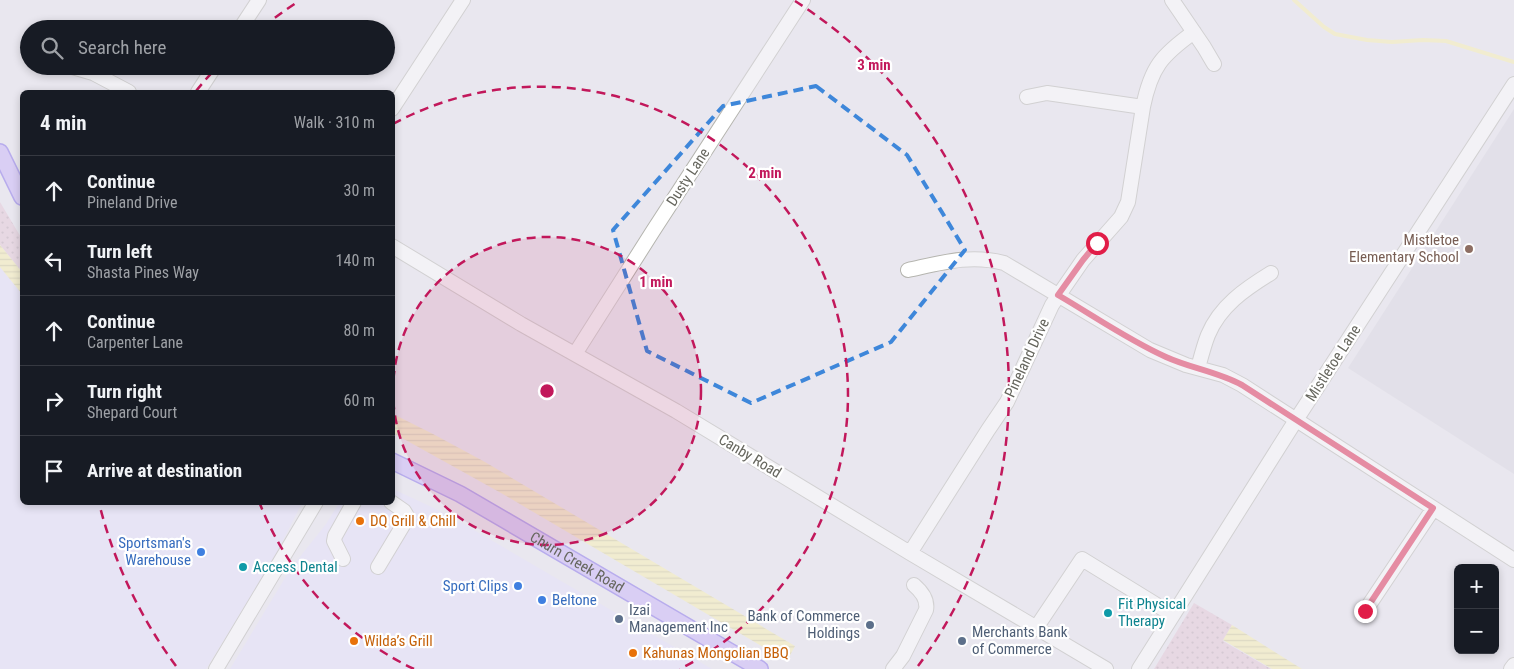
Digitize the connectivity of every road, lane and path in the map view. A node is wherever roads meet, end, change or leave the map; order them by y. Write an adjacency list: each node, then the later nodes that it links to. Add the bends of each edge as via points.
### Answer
1 (259, 0): 5 (street)
2 (463, 0): 14 (street)
3 (803, 0): 22 (street, Dusty Lane)
4 (1172, 0): 6 (street)
5 (246, 20)
6 (1194, 32): 7 (street); 15 (street, Pineland Drive, via 1172,48 1158,65)
7 (1214, 64)
8 (97, 75): 11 (street)
9 (209, 75): 12 (street)
10 (1514, 84): 24 (street, Mistletoe Lane)
11 (125, 90)
12 (199, 90)
13 (1027, 96): 15 (street, via 1047,93)
14 (395, 104)
15 (1143, 107): 21 (street, Pineland Drive, via 1125,209)
16 (0, 152): 17 (main road)
17 (20, 193)
18 (395, 248): 22 (street, Canby Road)
19 (908, 270): 21 (street, via 959,259 995,260)
20 (1271, 273): 23 (street, via 1227,304 1208,336)
21 (1058, 295): 23 (street, via 1150,350); 30 (street, Pineland Drive, via 1007,402)
22 (575, 354): 30 (street, Canby Road, via 676,411)
23 (1198, 368): 24 (street, via 1242,385)
24 (1296, 420): 29 (street); 36 (street, Mistletoe Lane)
25 (395, 463): 40 (main road, Churn Creek Road, via 460,494)
26 (314, 505): 39 (street)
27 (352, 505): 31 (street, via 334,541)
28 (395, 505): 33 (street, via 407,516)
29 (1433, 508): 32 (street); 35 (street)
30 (910, 553): 37 (street, Canby Road)
31 (342, 558)
32 (1514, 560)
33 (378, 567)
34 (914, 586): 41 (street, via 921,592 926,610)
35 (1365, 611)
36 (1173, 616): 37 (street, via 1082,559); 43 (street, Mistletoe Lane)
37 (1036, 628): 42 (street, Canby Road)
38 (1514, 665): 44 (street)
39 (216, 669)
40 (760, 669)
41 (893, 669)
42 (1106, 669)
43 (1139, 669)
44 (1512, 669)

